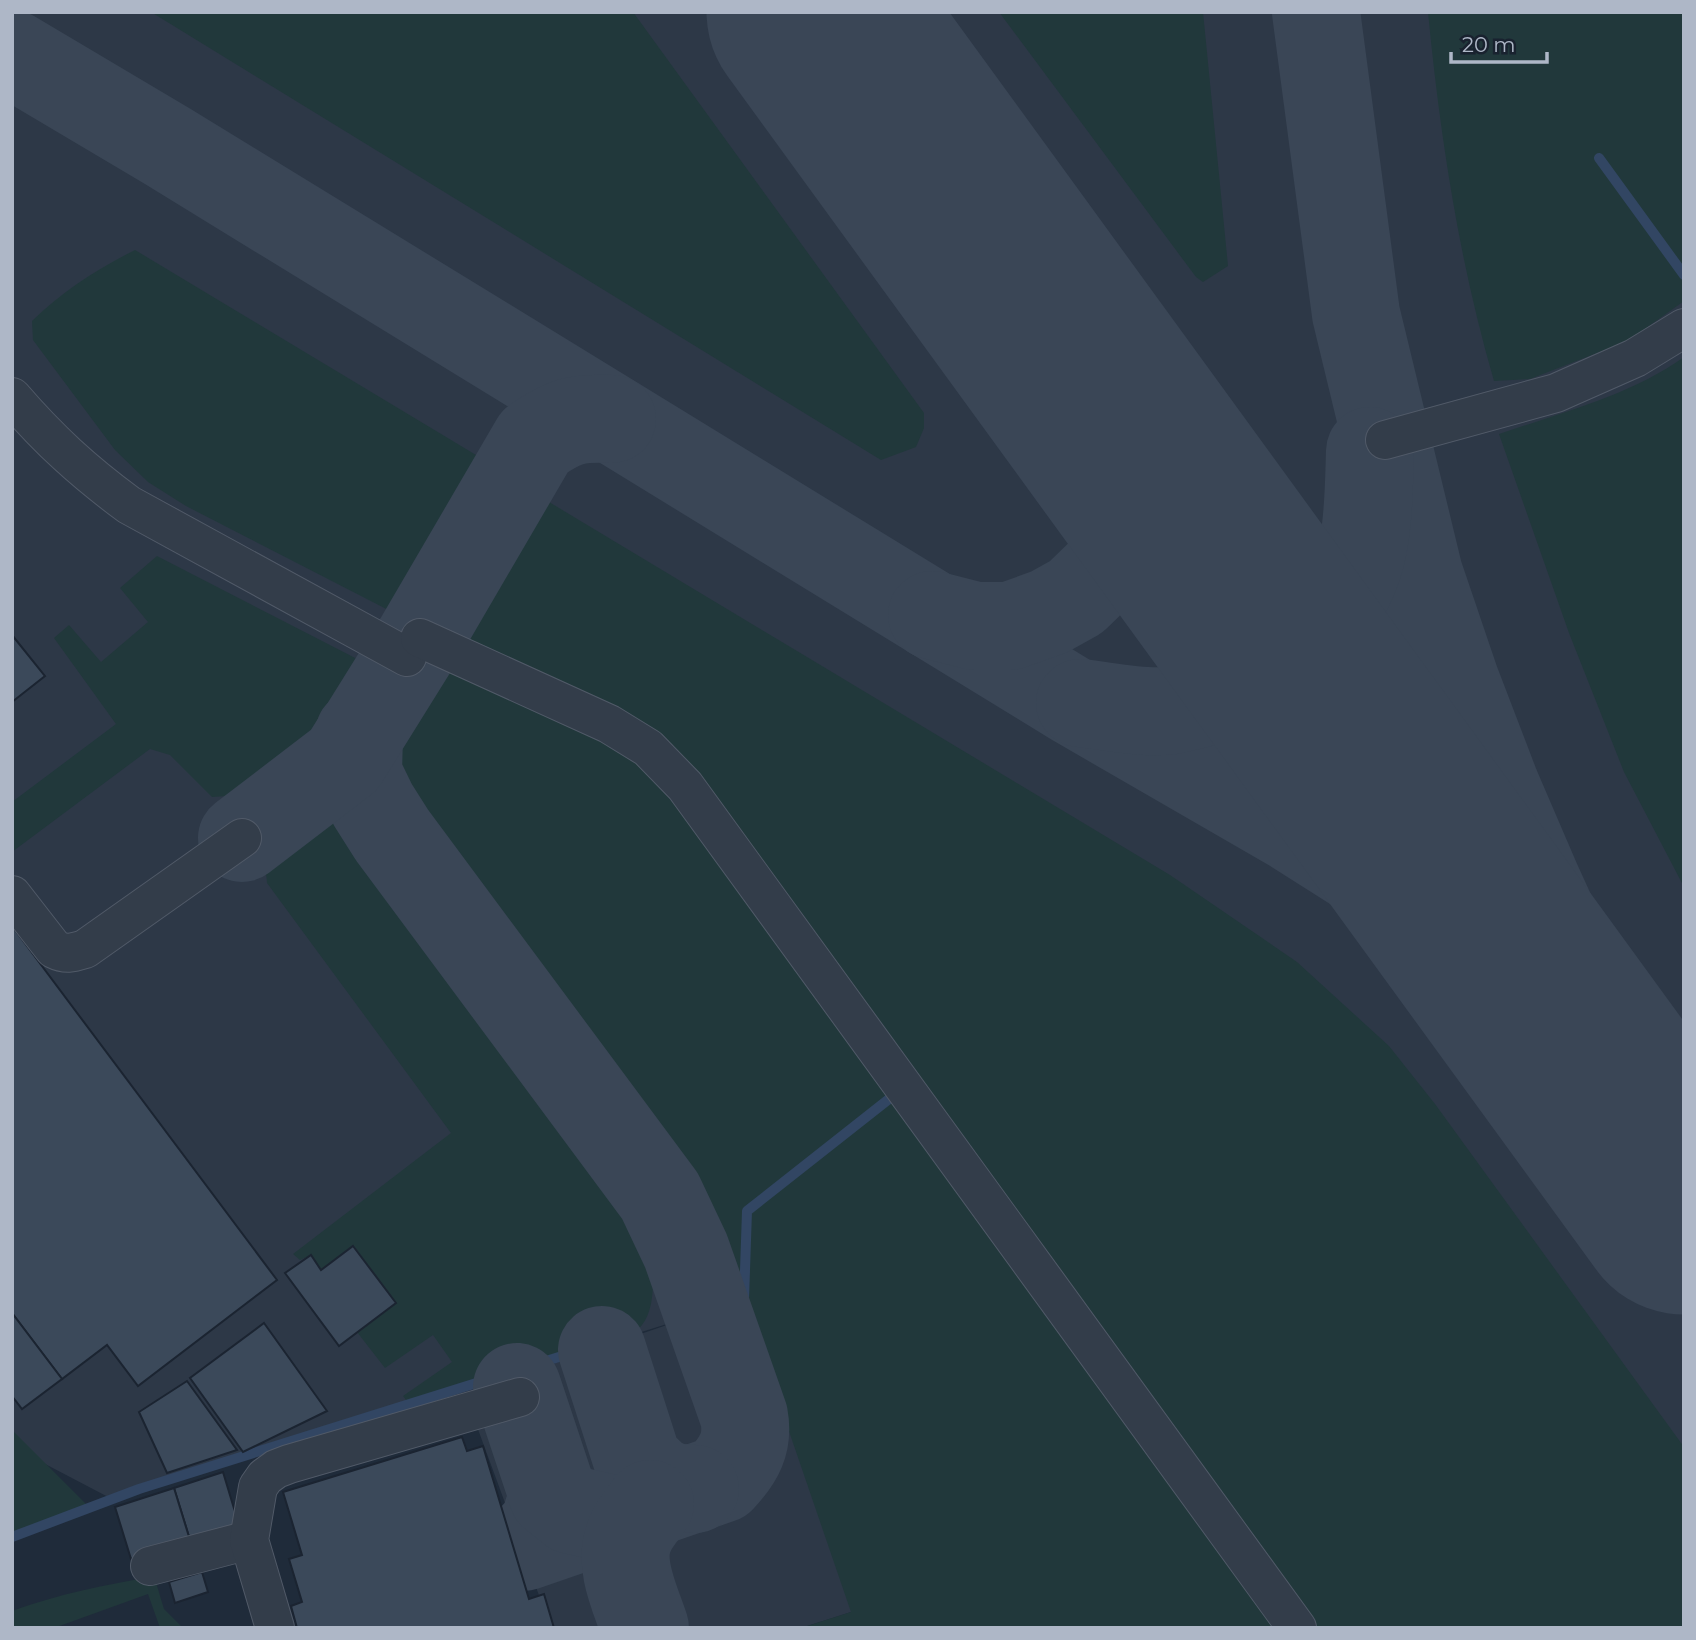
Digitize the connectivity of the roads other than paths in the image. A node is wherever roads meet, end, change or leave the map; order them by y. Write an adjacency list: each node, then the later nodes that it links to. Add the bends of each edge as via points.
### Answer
1 (1684, 328): 3 (lane, via 1635,358 1556,393)
2 (12, 397): 10 (lane, via 45,436 129,505 414,648 609,724 648,748 685,786)
3 (1385, 440)
4 (242, 838): 5 (lane, via 85,949 71,953 54,949)
5 (12, 895)
6 (520, 1397): 7 (lane, via 276,1469 258,1487)
7 (249, 1540): 8 (lane); 9 (lane)
8 (150, 1566)
9 (275, 1628)
10 (1297, 1628)

